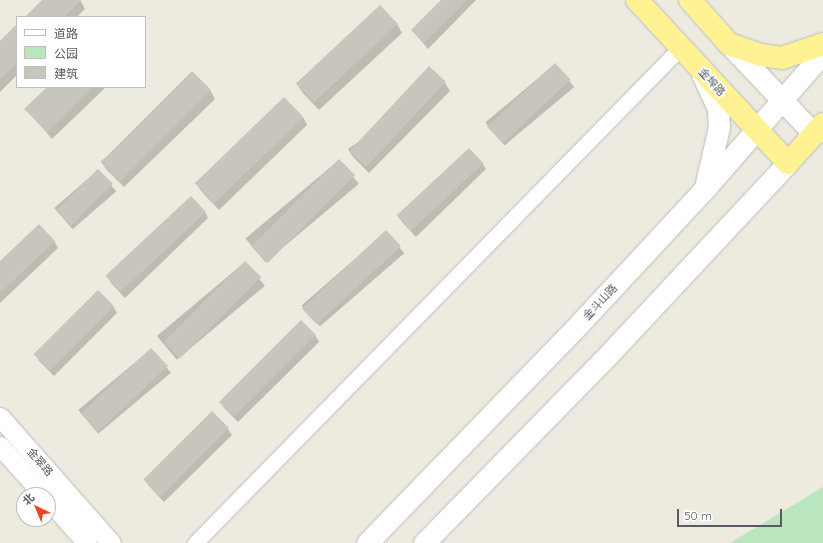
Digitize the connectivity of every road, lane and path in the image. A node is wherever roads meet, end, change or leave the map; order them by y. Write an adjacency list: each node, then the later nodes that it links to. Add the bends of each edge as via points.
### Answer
1 (637, 0): 5 (highway, 金埠路)
2 (690, 0): 3 (highway)
3 (729, 44): 4 (highway, via 761,55 782,58); 8 (main road)
4 (823, 44)
5 (680, 48): 7 (highway, 金埠路); 19 (street)
6 (823, 53): 8 (main road, 金斗山路)
7 (700, 70): 10 (highway, 金埠路); 12 (main road, via 718,109 719,127 713,164)
8 (782, 103): 9 (main road); 10 (main road, 金斗山路)
9 (818, 129): 11 (highway)
10 (755, 130): 11 (highway, 金埠路); 12 (main road, 金斗山路)
11 (788, 163): 21 (main road, via 609,354)
12 (702, 192): 20 (main road, 金斗山路)
13 (0, 417): 18 (street, 金翠路)
14 (0, 446): 15 (street)
15 (37, 487)
16 (56, 508): 17 (street)
17 (88, 543)
18 (111, 543)
19 (194, 543)
20 (367, 543)
21 (424, 543)

